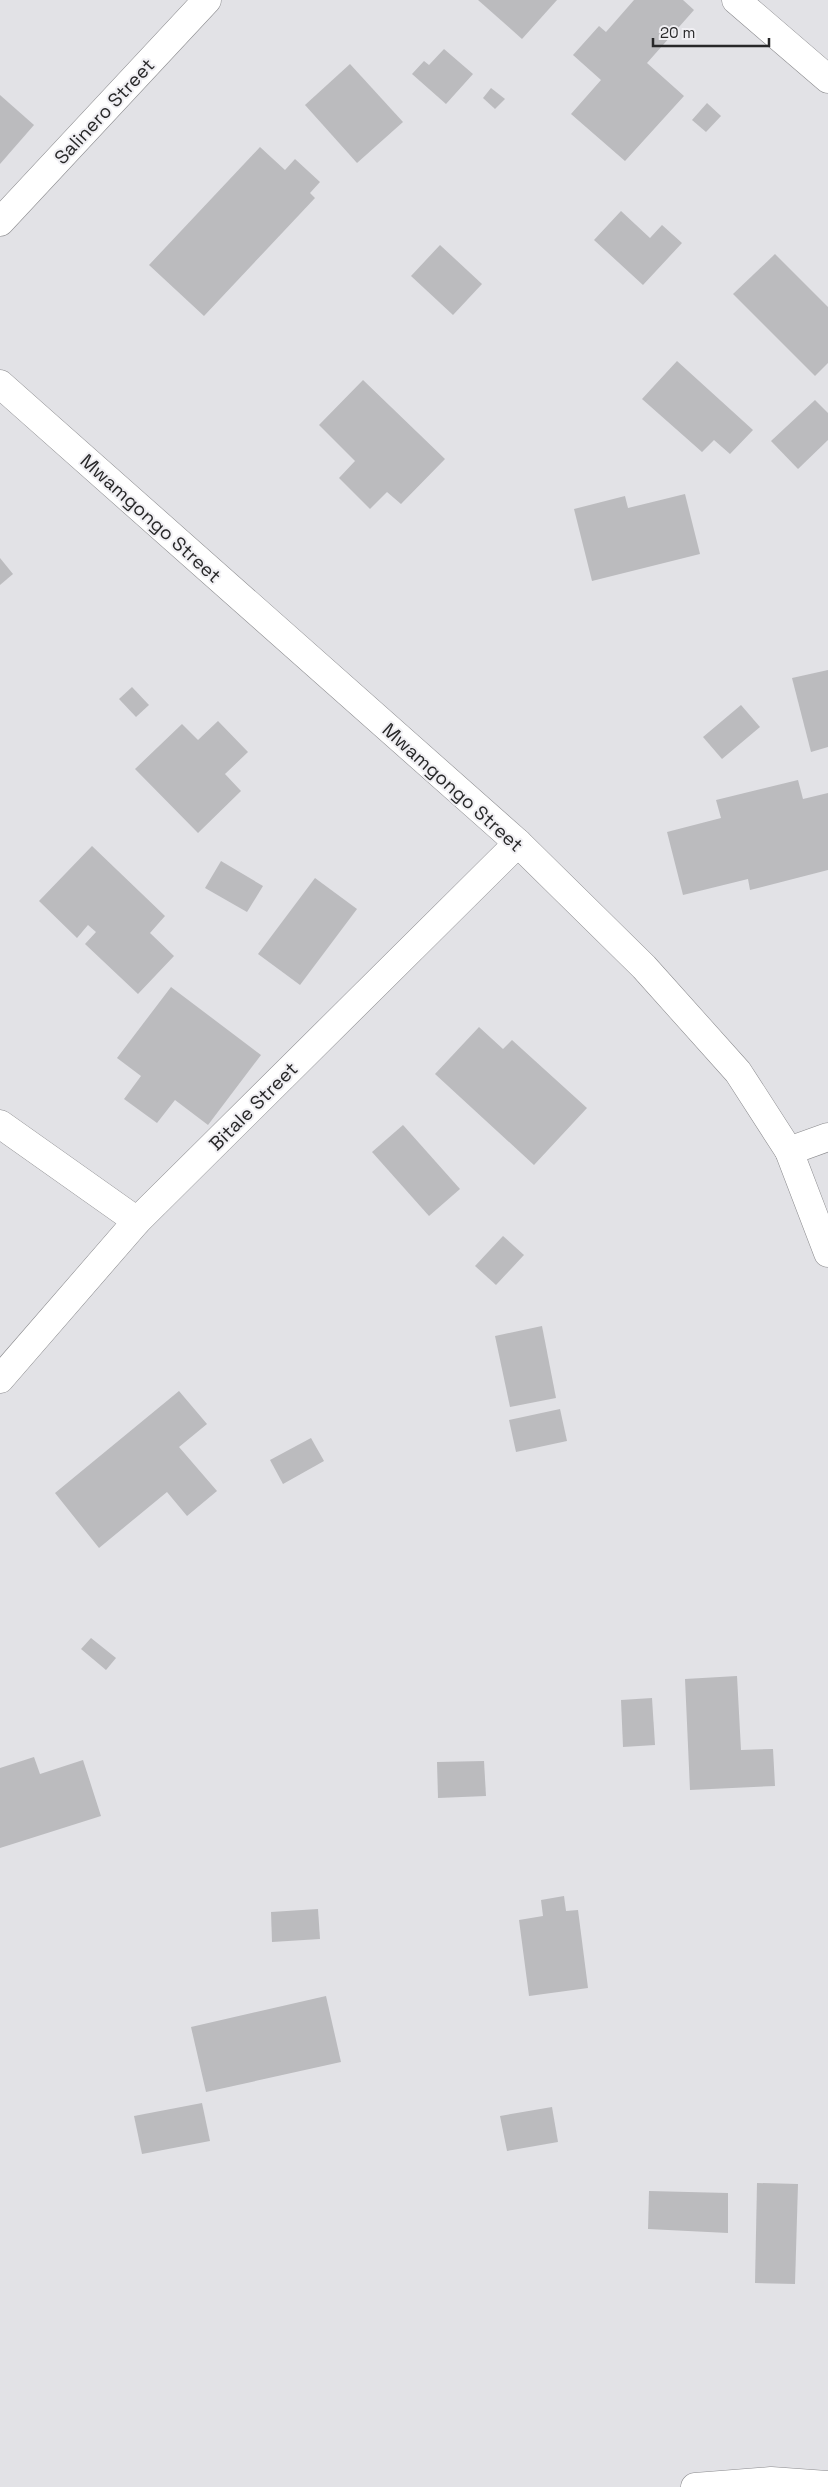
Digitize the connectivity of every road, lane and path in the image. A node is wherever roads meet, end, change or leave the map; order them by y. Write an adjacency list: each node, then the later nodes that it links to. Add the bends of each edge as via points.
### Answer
1 (207, 0): 4 (street, Salinero Street)
2 (736, 0): 3 (street)
3 (828, 79)
4 (0, 222)
5 (0, 384): 6 (street, Mwamgongo Street)
6 (518, 843): 9 (street, Mwamgongo Street, via 644,967 738,1072); 10 (street, Bitale Street)
7 (0, 1124): 10 (street)
8 (828, 1137): 9 (street)
9 (789, 1150): 11 (street, Mwamgongo Street)
10 (137, 1221): 12 (street, Bitale Street)
11 (828, 1253)
12 (0, 1378)
13 (828, 2485): 14 (street, via 771,2481)
14 (695, 2487)

